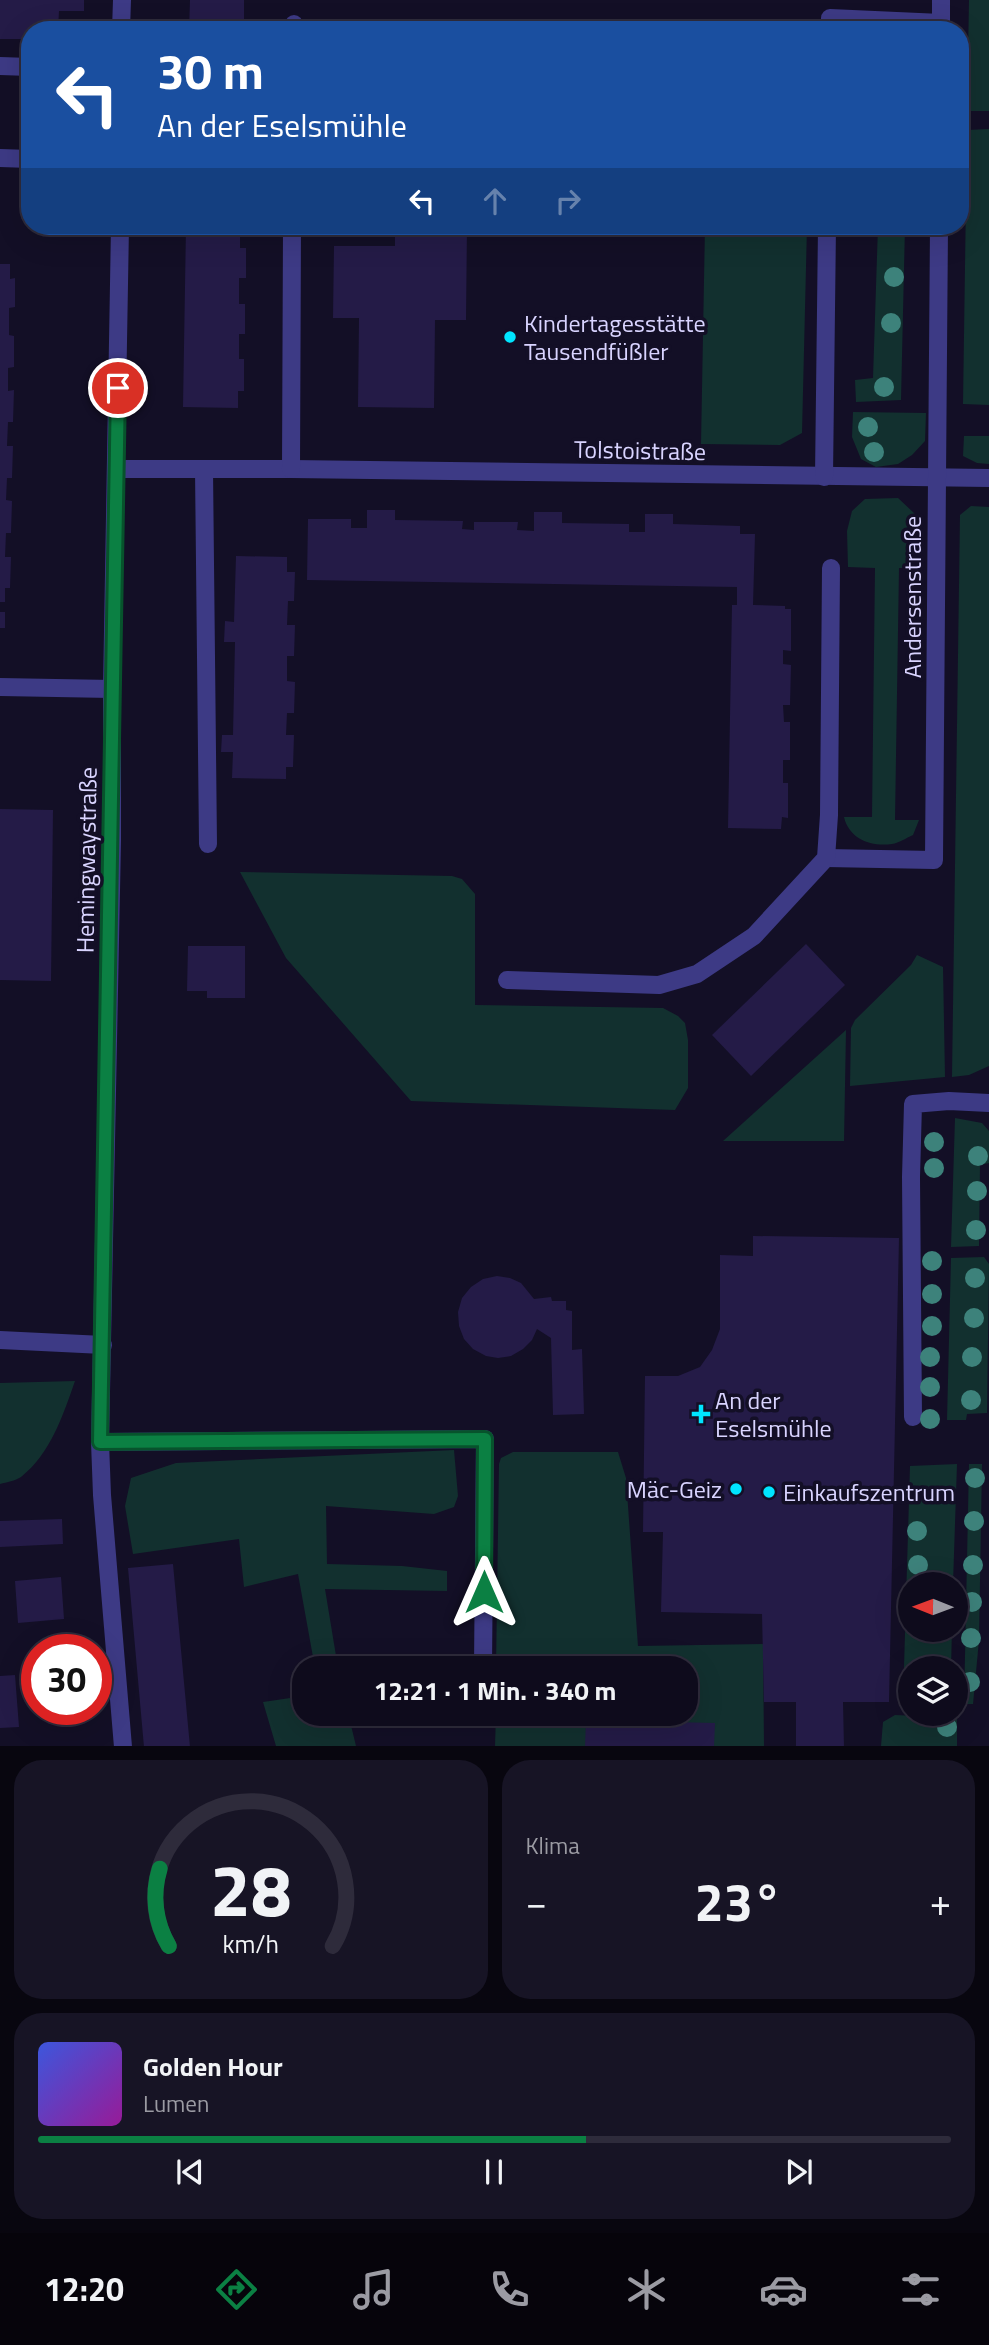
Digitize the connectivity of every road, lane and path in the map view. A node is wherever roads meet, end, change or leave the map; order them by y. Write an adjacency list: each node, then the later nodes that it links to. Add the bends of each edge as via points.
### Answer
1 (122, 0): 3 (street)
2 (942, 0): 6 (street)
3 (121, 21)
4 (830, 21): 5 (street)
5 (872, 21)
6 (941, 21)
7 (0, 66): 8 (street)
8 (21, 67)
9 (0, 158): 10 (street)
10 (21, 159)
11 (120, 235): 17 (street, Hemingwaystraße)
12 (292, 235): 16 (street)
13 (827, 235): 18 (street)
14 (939, 235): 19 (street, Andersenstraße)
15 (204, 469): 16 (street, Tolstoistraße); 17 (street, Tolstoistraße); 24 (street)
16 (290, 469): 18 (street, Tolstoistraße)
17 (117, 470): 23 (street, Hemingwaystraße)
18 (824, 477): 19 (street, Tolstoistraße)
19 (937, 477): 20 (street, Tolstoistraße); 25 (street, Andersenstraße, via 934,860)
20 (989, 478)
21 (831, 568): 25 (street)
22 (0, 687): 23 (street)
23 (112, 689): 29 (street, Hemingwaystraße)
24 (208, 844)
25 (826, 858): 26 (street, via 754,936 697,974 659,985)
26 (507, 980)
27 (989, 1103): 30 (street, via 913,1104)
28 (0, 1340): 29 (street)
29 (103, 1345): 31 (street, Hemingwaystraße)
30 (913, 1418)
31 (100, 1442): 32 (street, via 485,1439); 33 (street, Hemingwaystraße)
32 (483, 1656)
33 (123, 1746)

